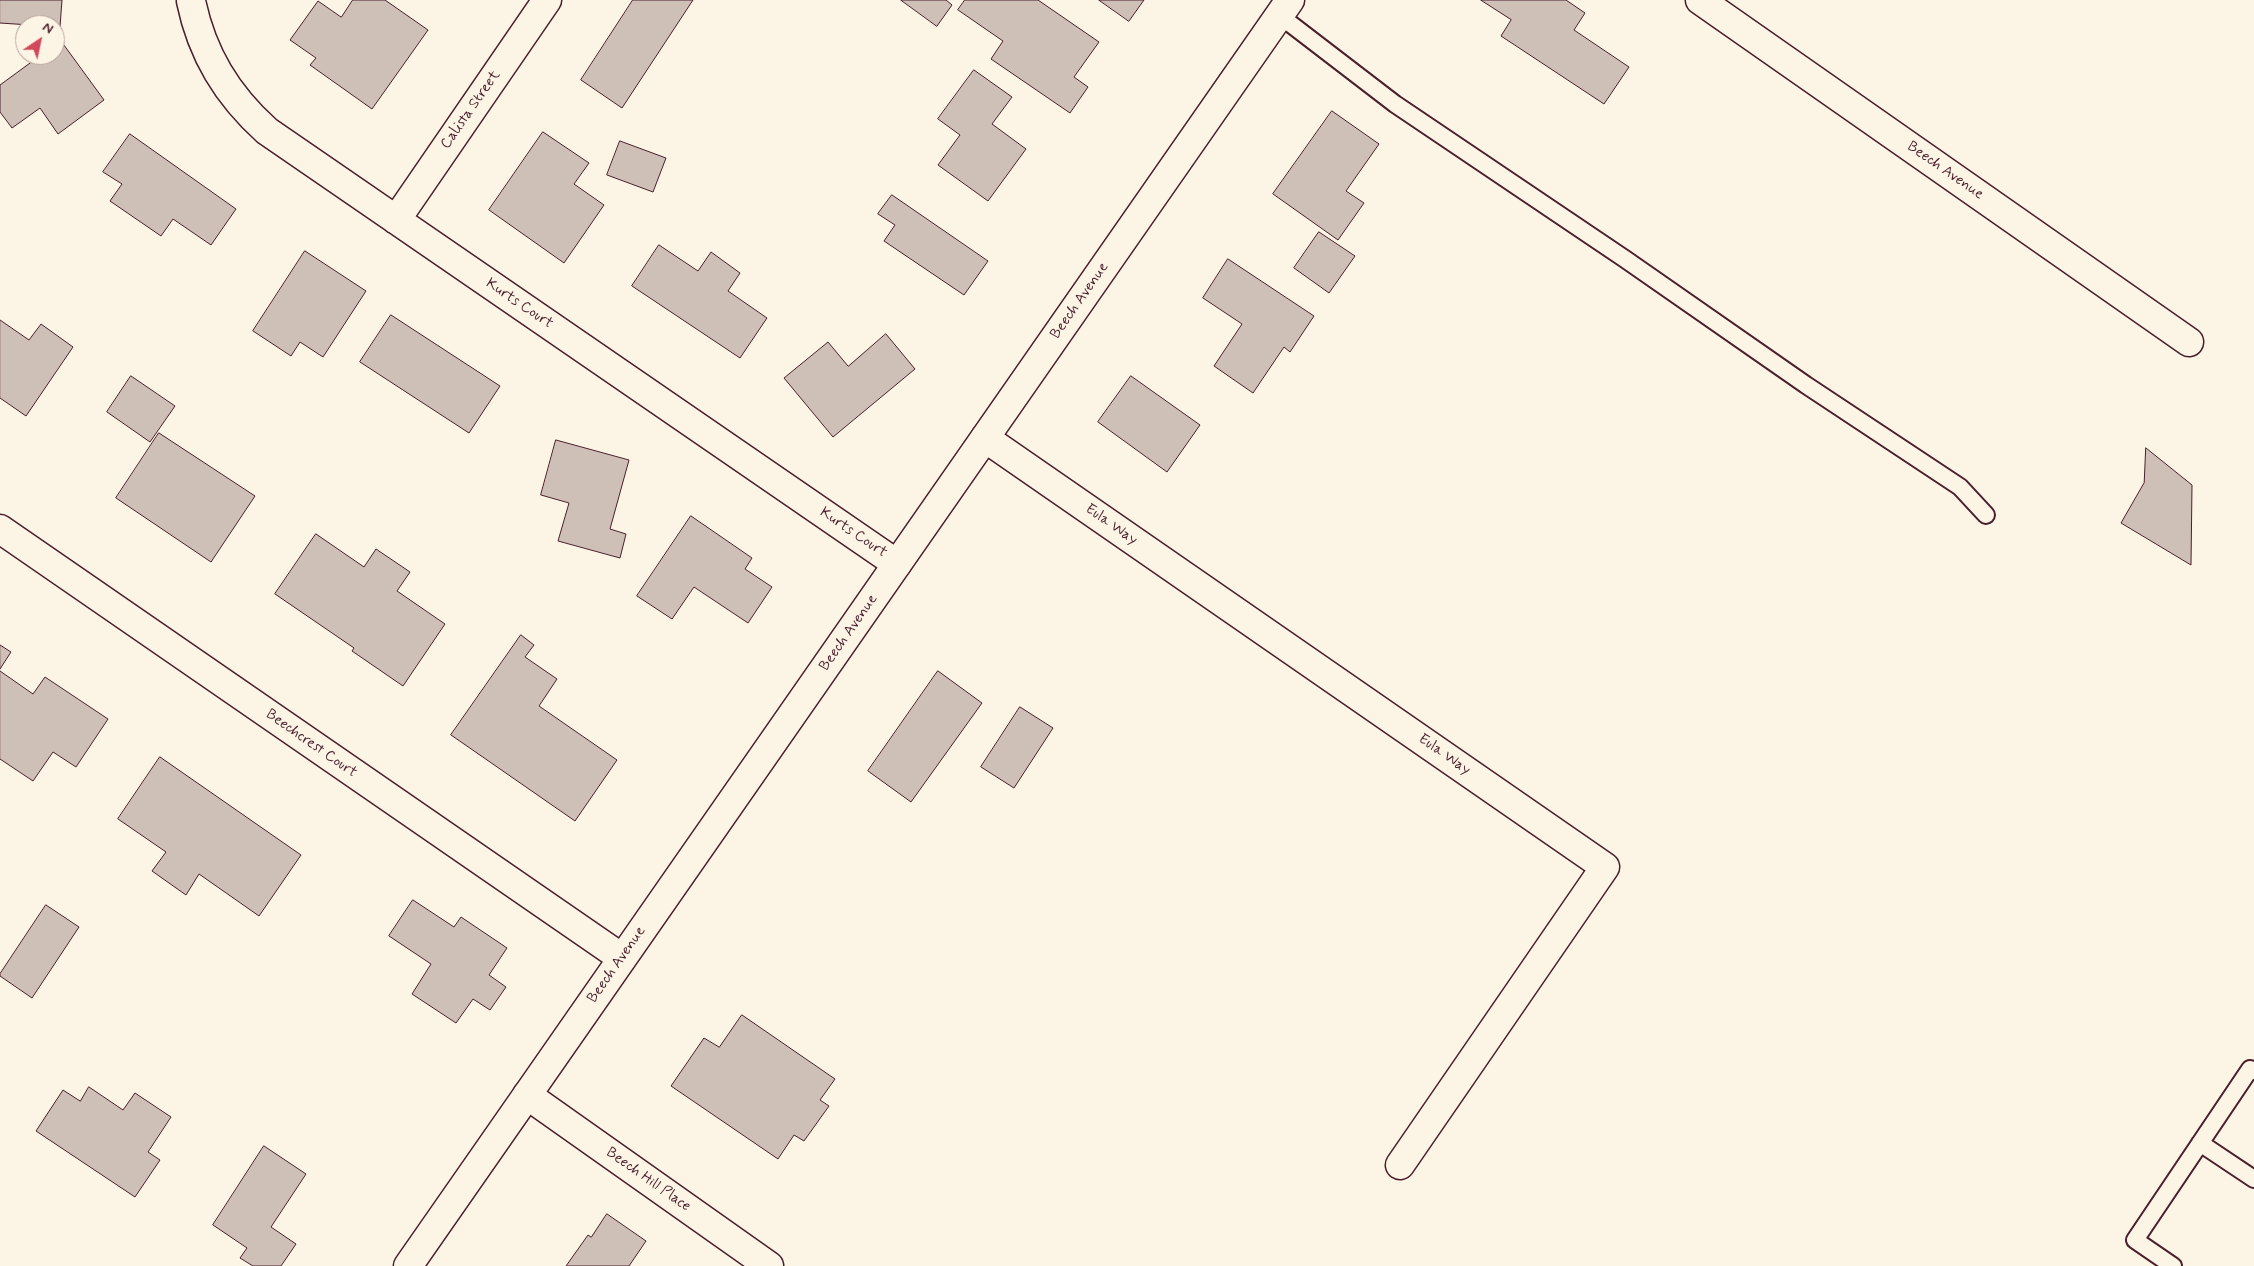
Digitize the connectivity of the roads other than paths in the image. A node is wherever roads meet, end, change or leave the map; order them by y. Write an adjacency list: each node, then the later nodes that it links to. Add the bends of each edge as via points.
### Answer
1 (547, 0): 5 (street, Calista Street)
2 (1700, 0): 6 (street, Beech Avenue)
3 (191, 1): 5 (street, Kurts Court, via 205,50 248,114 267,131)
4 (1284, 8): 7 (street, Beech Avenue); 8 (lane, via 1395,104 1960,487)
5 (396, 220): 10 (street, Kurts Court)
6 (2190, 342)
7 (985, 438): 10 (street, Beech Avenue); 15 (street, Eula Way, via 1605,867)
8 (1986, 515)
9 (0, 529): 11 (street, Beechcrest Court)
10 (897, 564): 11 (street, Beech Avenue)
11 (622, 958): 13 (street, Beech Avenue)
12 (2254, 1071): 14 (lane, via 2250,1068)
13 (527, 1095): 17 (street, Beech Avenue); 18 (street, Beech Hill Place)
14 (2200, 1143): 16 (lane); 19 (lane, via 2135,1240)
15 (1400, 1165)
16 (2254, 1179)
17 (408, 1266)
18 (769, 1266)
19 (2173, 1266)

